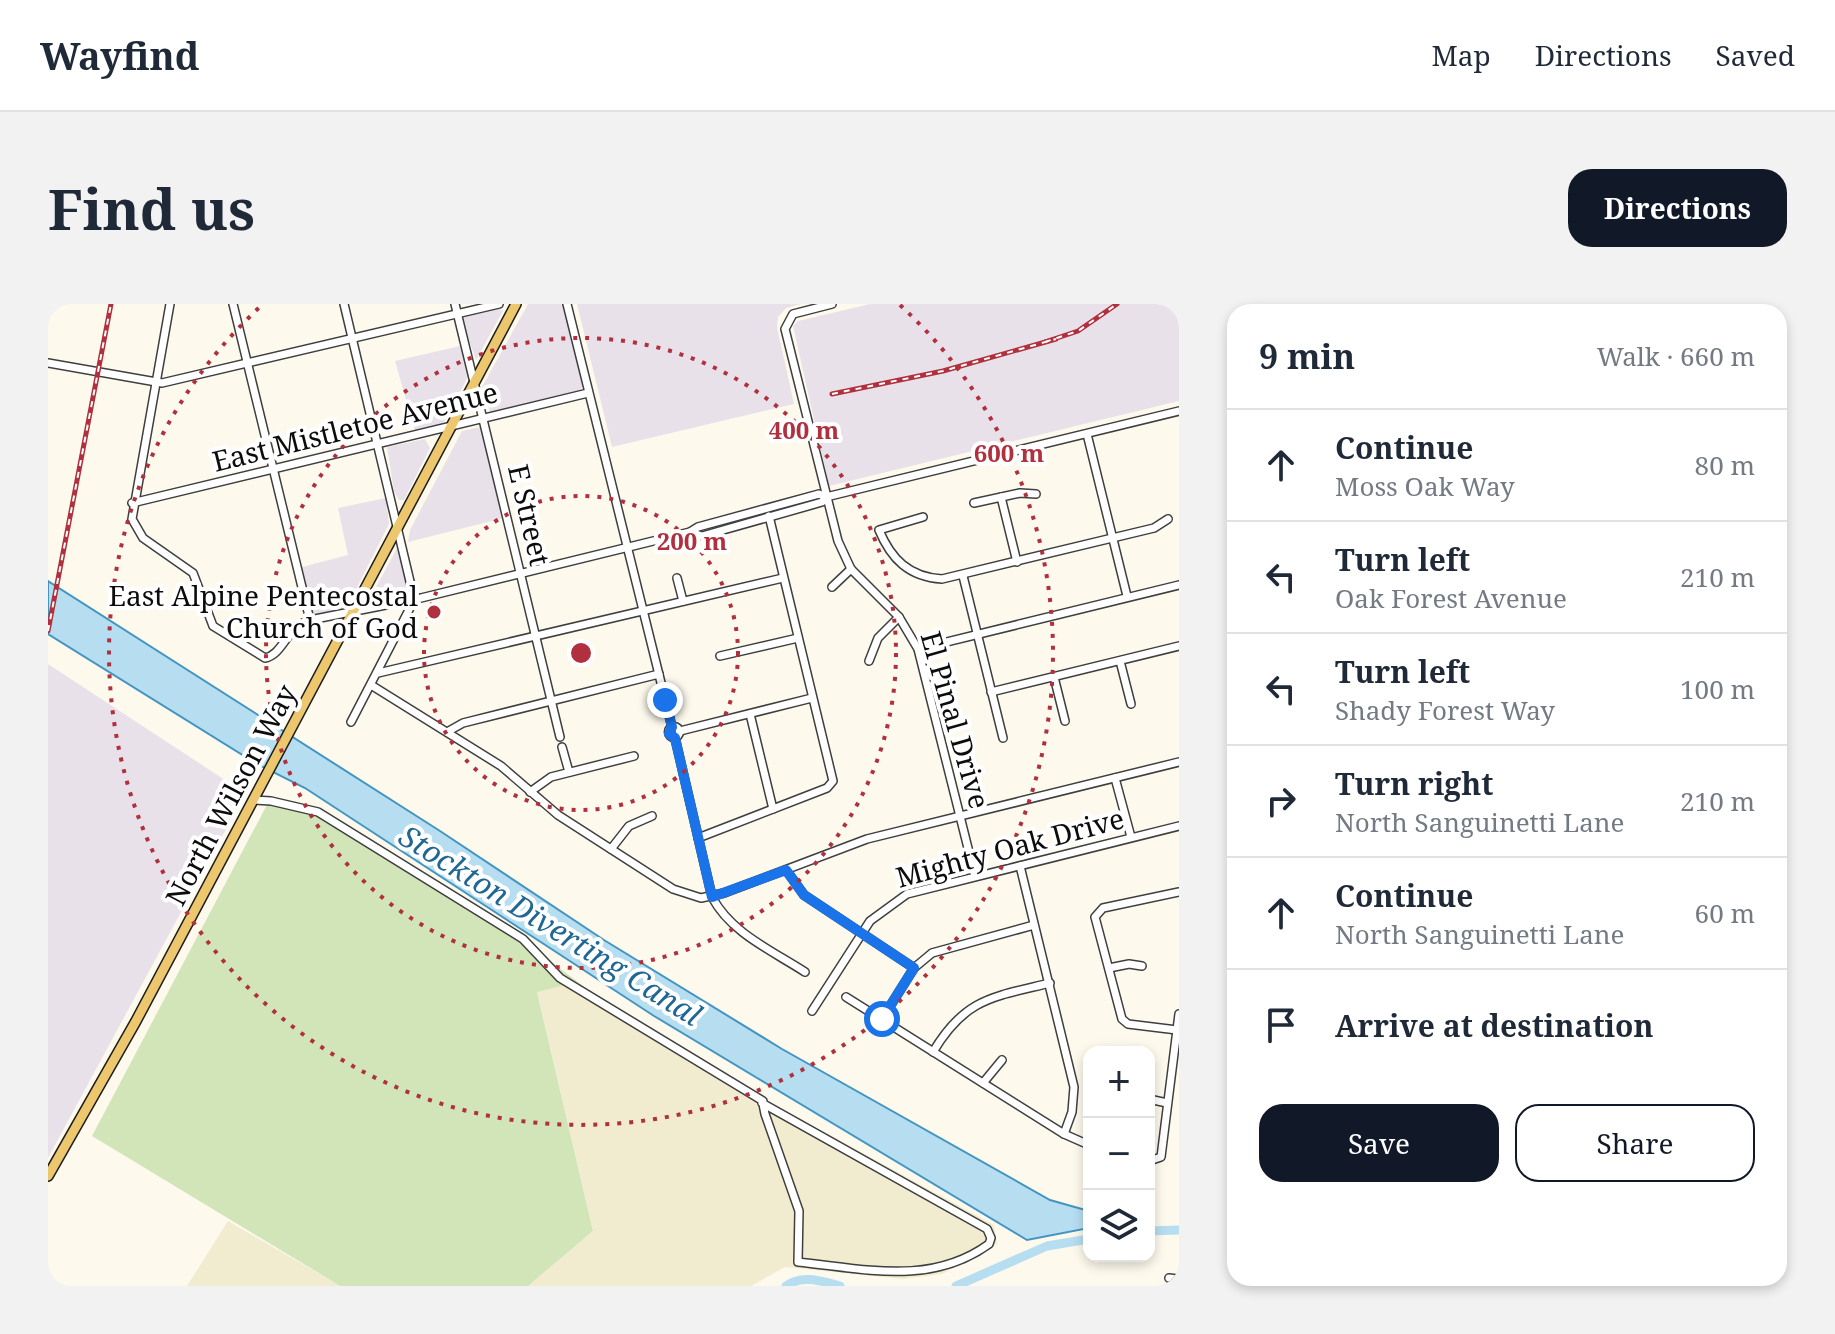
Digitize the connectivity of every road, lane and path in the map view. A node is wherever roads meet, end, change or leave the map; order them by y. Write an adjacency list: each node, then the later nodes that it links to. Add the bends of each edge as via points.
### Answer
1 (170, 304): 13 (street)
2 (233, 304): 12 (street)
3 (344, 304): 10 (street)
4 (455, 304): 9 (street, E Street)
5 (499, 304): 9 (street)
6 (516, 304): 14 (main road, North Wilson Way)
7 (567, 304): 15 (street)
8 (832, 304): 23 (street, El Pinal Drive, via 793,314 785,329)
9 (457, 314): 10 (street); 14 (street, E Street)
10 (352, 339): 12 (street); 20 (street)
11 (48, 363): 13 (street)
12 (247, 364): 13 (street); 21 (street)
13 (154, 383): 25 (street)
14 (474, 385): 17 (street, E Street); 18 (main road, North Wilson Way)
15 (588, 393): 17 (street, East Mistletoe Avenue); 33 (street)
16 (1179, 411): 19 (street)
17 (483, 419): 18 (street, East Mistletoe Avenue); 36 (street, E Street)
18 (451, 427): 20 (street, East Mistletoe Avenue); 30 (main road, North Wilson Way)
19 (1087, 434): 23 (street); 32 (street)
20 (378, 444): 21 (street, East Mistletoe Avenue); 30 (street)
21 (273, 469): 25 (street, East Mistletoe Avenue); 48 (street)
22 (1036, 494): 24 (street)
23 (826, 497): 27 (street); 31 (street, via 819,494 760,509); 35 (street, El Pinal Drive)
24 (1001, 497): 26 (street); 34 (street)
25 (132, 503): 48 (street, via 132,519 143,538 196,577 213,626 268,658 295,627)
26 (974, 503)
27 (769, 516): 31 (street, via 702,536); 39 (street)
28 (923, 517): 37 (street, via 879,530 895,559 911,572 933,579)
29 (1168, 519): 32 (street)
30 (399, 524): 43 (street); 46 (main road, North Wilson Way)
31 (690, 532): 33 (street)
32 (1113, 538): 34 (street); 42 (street)
33 (628, 547): 36 (street); 45 (street)
34 (1017, 562): 37 (street)
35 (851, 569): 41 (street); 47 (street, El Pinal Drive)
36 (520, 574): 43 (street); 50 (street, E Street)
37 (963, 576): 49 (street)
38 (677, 578): 44 (street)
39 (783, 578): 44 (street); 51 (street)
40 (1179, 585): 42 (street)
41 (832, 587)
42 (1127, 596): 49 (street)
43 (413, 600): 46 (street); 57 (street)
44 (683, 601): 45 (street)
45 (643, 610): 50 (street); 58 (street)
46 (351, 614): 48 (street); 78 (main road, North Wilson Way)
47 (899, 617): 53 (street, El Pinal Drive); 55 (street, via 878,638)
48 (310, 620)
49 (977, 633): 53 (street); 61 (street)
50 (535, 636): 57 (street); 63 (street, E Street)
51 (798, 638): 54 (street); 62 (street)
52 (1179, 646): 56 (street)
53 (918, 649): 81 (street, El Pinal Drive)
54 (720, 656)
55 (869, 661)
56 (1120, 661): 59 (street); 64 (street)
57 (378, 673): 60 (street)
58 (659, 674): 63 (street); 69 (street)
59 (1054, 677): 61 (street); 66 (street)
60 (371, 685): 67 (street); 68 (street)
61 (991, 692): 71 (street)
62 (812, 698): 65 (street); 79 (street, via 832,784)
63 (552, 701): 68 (street, via 463,723); 70 (street, E Street)
64 (1131, 704)
65 (750, 714): 69 (street); 79 (street)
66 (1065, 721)
67 (351, 722)
68 (447, 732): 77 (street, via 501,766)
69 (676, 732): 84 (street)
70 (560, 737)
71 (1003, 738)
72 (562, 747): 75 (street)
73 (634, 756): 75 (street)
74 (1179, 762): 76 (street)
75 (569, 772): 77 (street)
76 (1115, 778): 81 (street); 83 (street)
77 (530, 792): 85 (street)
78 (253, 800): 107 (street, via 318,812 523,939 560,978); 112 (main road, North Wilson Way)
79 (773, 809): 84 (street)
80 (652, 816): 85 (street, via 629,826)
81 (959, 816): 87 (street, via 867,839); 88 (street, El Pinal Drive)
82 (1179, 826): 83 (street, Mighty Oak Drive)
83 (1131, 837): 86 (street, Mighty Oak Drive)
84 (698, 838): 90 (street)
85 (611, 849): 90 (street, via 673,889)
86 (1020, 866): 88 (street, Mighty Oak Drive); 91 (street)
87 (786, 870): 90 (street); 92 (street, via 804,895)
88 (975, 876): 92 (street, Mighty Oak Drive, via 907,894 879,911)
89 (1179, 892): 95 (street, via 1098,909 1095,917)
90 (712, 897): 96 (street, via 735,927)
91 (1034, 925): 94 (street, via 943,949); 97 (street)
92 (861, 933): 94 (street); 99 (street, Mighty Oak Drive)
93 (1142, 966): 95 (street)
94 (914, 968): 101 (street)
95 (1109, 968): 102 (street, via 1124,1022)
96 (805, 972)
97 (1050, 983): 103 (street, via 976,1002 948,1027); 109 (street, via 1074,1087)
98 (846, 997): 101 (street)
99 (812, 1011)
100 (1179, 1014): 102 (street)
101 (882, 1019): 103 (street)
102 (1177, 1030): 108 (street)
103 (933, 1052): 105 (street)
104 (1002, 1060): 105 (street)
105 (983, 1083): 109 (street)
106 (1155, 1100): 108 (street)
107 (762, 1102): 107 (street, via 799,1211 798,1262 893,1276 927,1275 956,1266 991,1238 987,1229)
108 (1167, 1103): 111 (street)
109 (1064, 1134): 110 (street)
110 (1083, 1142)
111 (1155, 1160)
112 (48, 1176)
113 (1169, 1278): 114 (street)
114 (1179, 1279)

